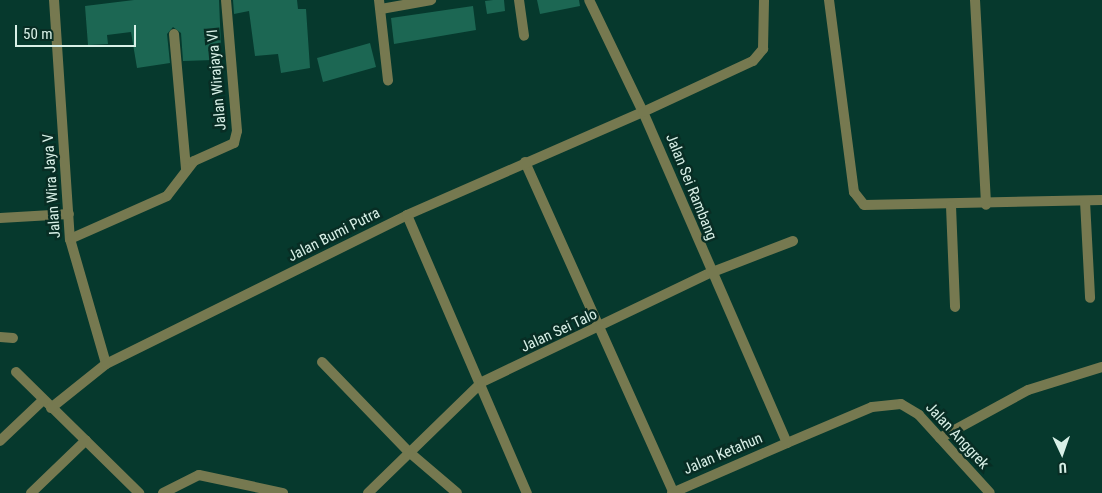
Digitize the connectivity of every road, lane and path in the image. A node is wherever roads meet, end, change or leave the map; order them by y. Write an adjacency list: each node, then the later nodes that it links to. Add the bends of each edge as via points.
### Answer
1 (54, 0): 20 (street, Jalan Wira Jaya V)
2 (226, 0): 15 (street, Jalan Wirajaya VI, via 237,137 230,147 200,157)
3 (432, 0): 9 (street)
4 (519, 0): 11 (street)
5 (590, 0): 13 (street, Jalan Sei Rambang)
6 (764, 0): 13 (street, via 763,49 753,61)
7 (829, 0): 19 (street, via 858,200 873,208)
8 (975, 0): 18 (street)
9 (380, 4): 12 (street)
10 (174, 34): 15 (street)
11 (524, 36)
12 (388, 80)
13 (643, 112): 14 (street, Jalan Bumi Putra); 25 (street, Jalan Sei Rambang)
14 (525, 162): 21 (street, Jalan Bumi Putra); 28 (street)
15 (186, 169): 23 (street, Jalan Wirajaya VI, via 167,196)
16 (1102, 200): 17 (street)
17 (1085, 201): 18 (street); 26 (street)
18 (986, 205): 19 (street)
19 (951, 206): 27 (street)
20 (69, 214): 22 (street); 23 (street, Jalan Wira Jaya V)
21 (407, 215): 32 (street, Jalan Bumi Putra); 35 (street)
22 (0, 218)
23 (70, 239): 32 (street, Jalan Wira Jaya V)
24 (793, 241): 25 (street, Jalan Sei Talo)
25 (710, 273): 28 (street, Jalan Sei Talo); 41 (street, Jalan Sei Rambang)
26 (1090, 298)
27 (954, 307)
28 (599, 329): 35 (street, Jalan Sei Talo); 50 (street)
29 (0, 336): 30 (street)
30 (13, 338)
31 (322, 362): 42 (street)
32 (106, 364): 37 (street, Jalan Bumi Putra)
33 (1102, 367): 38 (street, via 1028,390)
34 (16, 372): 36 (street)
35 (482, 382): 42 (street, Jalan Sei Talo); 49 (street)
36 (43, 400): 37 (street); 40 (street)
37 (51, 408): 39 (street)
38 (940, 438): 41 (street, Jalan Anggrek, via 910,408 887,404); 51 (street, Jalan Anggrek)
39 (86, 440): 43 (street); 44 (street)
40 (0, 441)
41 (787, 443): 50 (street, Jalan Ketahun)
42 (409, 452): 47 (street, Jalan Sei Talo); 48 (street)
43 (31, 493)
44 (139, 493)
45 (163, 493): 46 (street, via 199,475)
46 (282, 493)
47 (368, 493)
48 (457, 493)
49 (527, 493)
50 (673, 493)
51 (990, 493)

